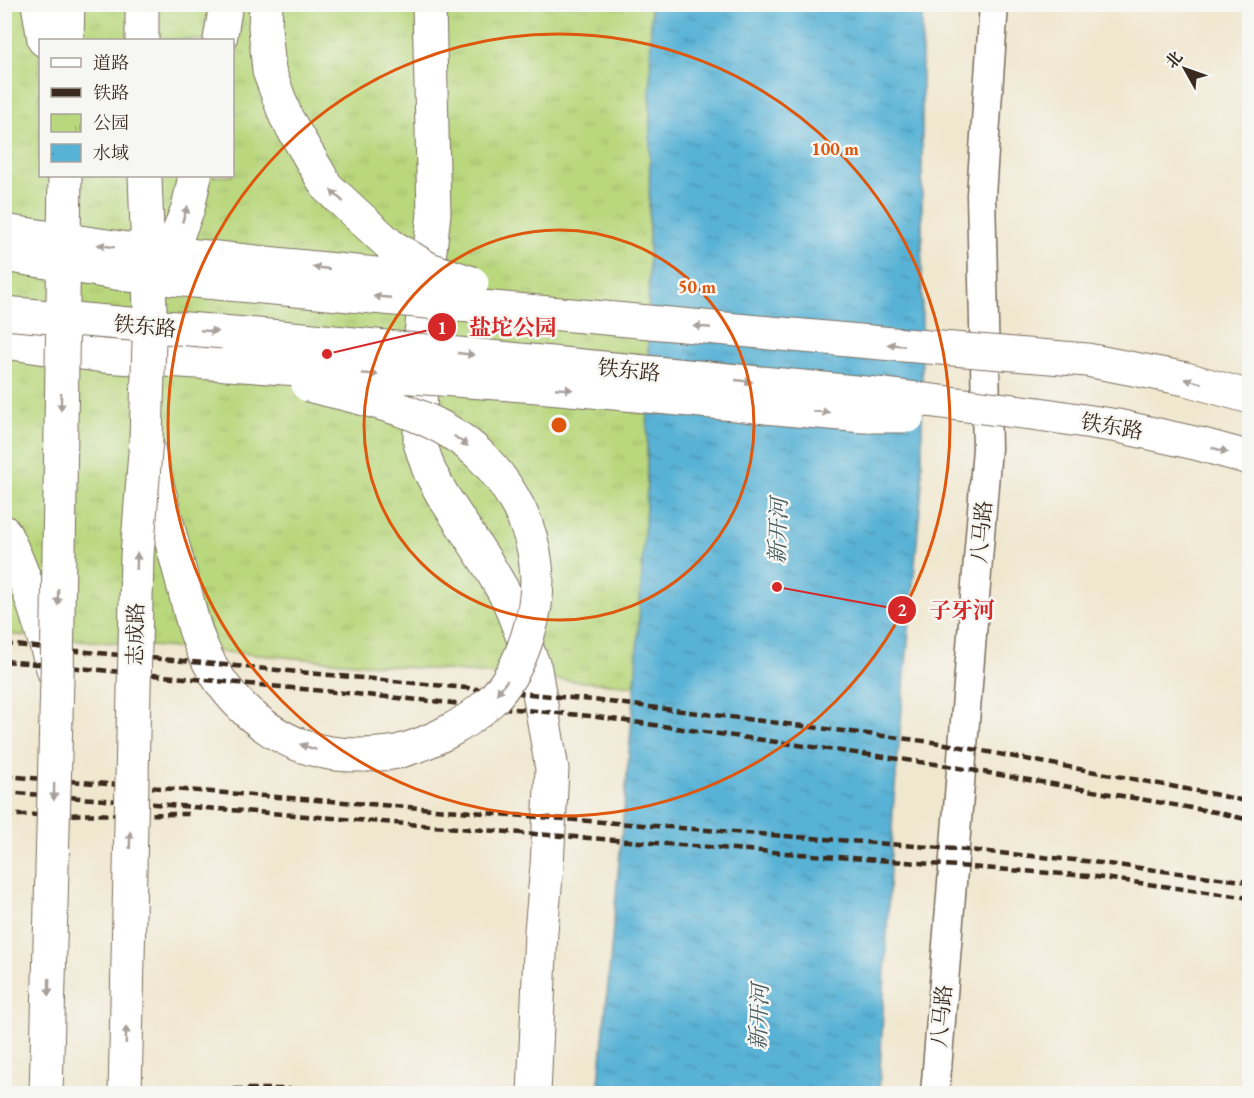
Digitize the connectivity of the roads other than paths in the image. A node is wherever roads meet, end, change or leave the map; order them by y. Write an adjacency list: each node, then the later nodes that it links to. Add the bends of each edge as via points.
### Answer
1 (38, 4): 8 (main road)
2 (68, 4): 9 (main road)
3 (142, 4): 10 (main road)
4 (226, 4): 11 (main road)
5 (267, 4): 17 (main road, one-way to 5, bridge, via 429,269 390,245 327,187 285,117 269,71)
6 (429, 4): 33 (main road, via 434,213 421,334 420,443 442,494 508,599 535,669 552,769)
7 (994, 4): 34 (street, 八马路, via 981,195 987,448)
8 (44, 39)
9 (67, 39)
10 (142, 39)
11 (220, 39)
12 (65, 177): 30 (main road, one-way to 30, bridge)
13 (145, 177): 18 (main road, 志成路, bridge)
14 (195, 177): 18 (main road, one-way to 14, bridge, via 188,208)
15 (4, 231): 17 (main road, one-way to 15, bridge, via 128,249)
16 (4, 255): 22 (main road, one-way to 16, bridge, via 128,275)
17 (472, 283): 22 (main road, bridge, via 904,323)
18 (150, 308): 27 (main road, 志成路, bridge)
19 (4, 313): 26 (main road, 铁东路, one-way to 26, bridge, via 814,388)
20 (4, 342): 21 (main road)
21 (103, 356): 23 (main road); 24 (main road)
22 (1087, 360): 25 (main road, one-way to 22, bridge, via 1186,379)
23 (4, 362)
24 (228, 364): 26 (main road, one-way to 26, bridge, via 537,386 864,416); 27 (main road, one-way to 27, bridge, via 379,402 414,415 465,443 503,481 530,533 536,595 520,658 492,699 446,732 394,753 320,751 266,727 230,693 205,656)
25 (1250, 397)
26 (1039, 414): 28 (main road, 铁东路, one-way to 28, via 1118,426)
27 (146, 439): 32 (main road, 志成路, one-way to 27, bridge, via 137,556)
28 (1250, 458)
29 (4, 532): 30 (main road, via 30,594)
30 (57, 679): 31 (main road, one-way to 31, bridge)
31 (46, 1094)
32 (124, 1094)
33 (534, 1094)
34 (935, 1094)

